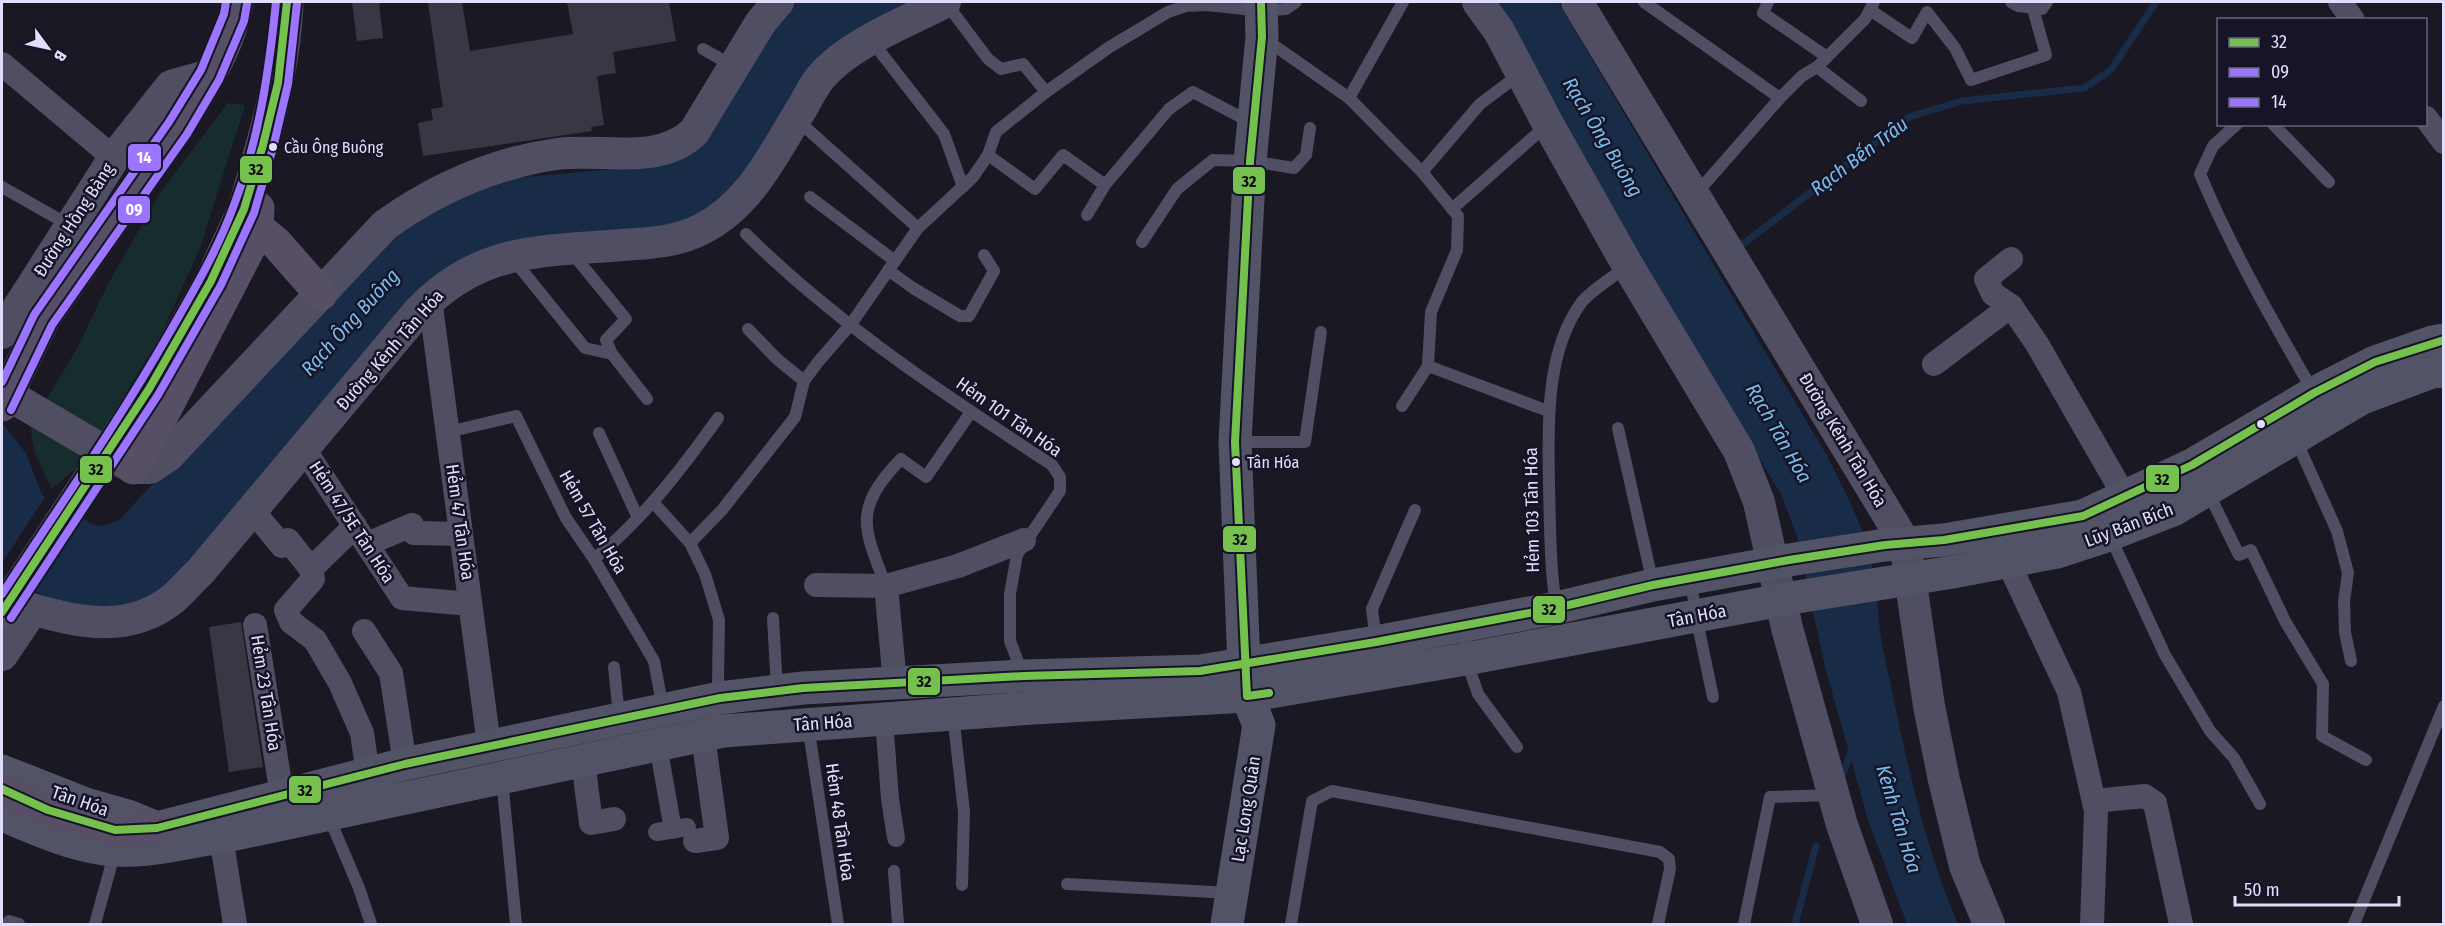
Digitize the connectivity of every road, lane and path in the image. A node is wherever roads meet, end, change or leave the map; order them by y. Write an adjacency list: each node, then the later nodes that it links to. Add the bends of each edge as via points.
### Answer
1 (237, 2): 25 (main road)
2 (287, 2): 50 (main road, via 278,83)
3 (778, 2): 22 (street)
4 (945, 2): 18 (street, Đường Kênh Tân Hóa); 26 (lane, via 988,59 1001,69 1023,64)
5 (1296, 2): 16 (lane)
6 (1403, 2): 27 (lane)
7 (1478, 2): 24 (street)
8 (1577, 2): 46 (street, Đường Kênh Tân Hóa)
9 (1644, 2): 28 (lane)
10 (1768, 2): 20 (lane, via 1763,13)
11 (2010, 2): 15 (lane)
12 (2047, 2): 15 (lane, via 2042,9)
13 (2340, 2): 17 (street)
14 (1872, 6): 15 (lane, via 1912,38 1927,12 1955,48 1971,80 2046,55); 20 (lane, via 1865,19)
15 (2033, 9)
16 (1262, 16): 26 (lane, via 1207,5 1168,12); 27 (lane); 32 (main road)
17 (2352, 18)
18 (872, 40): 30 (street, Đường Kênh Tân Hóa, via 843,56 821,77); 45 (lane, via 944,134)
19 (703, 49): 22 (lane)
20 (1827, 57): 23 (lane)
21 (2, 64): 39 (street)
22 (734, 67): 61 (street, via 694,132 683,142 634,153 557,154 485,170 446,186 385,225)
23 (1817, 67): 28 (lane); 29 (lane)
24 (1521, 73): 33 (street); 41 (lane, via 1480,104)
25 (210, 75): 39 (street, Đường Hồng Bàng, via 171,86); 77 (main road, bridge, via 178,128 43,320)
26 (1046, 92): 38 (lane, via 996,132)
27 (1349, 98): 41 (lane)
28 (1780, 98): 46 (lane)
29 (1861, 101)
30 (795, 118): 52 (lane); 55 (street, Đường Kênh Tân Hóa, via 756,183 733,208 700,230 659,243)
31 (2427, 119): 37 (street)
32 (1253, 123): 40 (main road); 43 (lane, via 1193,92 1169,109)
33 (1548, 124): 48 (lane); 60 (street)
34 (2235, 126): 75 (lane, via 2213,146 2200,174 2266,309)
35 (2274, 126): 42 (lane)
36 (1310, 128): 40 (lane, via 1306,155 1294,168)
37 (2444, 142)
38 (988, 155): 43 (lane, via 1035,189 1063,155); 45 (lane)
39 (114, 158): 51 (street, Đường Hồng Bàng)
40 (1250, 161): 54 (lane, via 1213,160 1177,189); 86 (main road)
41 (1422, 172): 48 (lane)
42 (2329, 182)
43 (1105, 185): 49 (lane)
44 (2, 187): 51 (lane)
45 (963, 187): 52 (lane)
46 (1695, 195): 100 (street, Đường Kênh Tân Hóa)
47 (810, 197): 59 (lane)
48 (1452, 209): 71 (lane, via 1458,216 1457,250 1431,312)
49 (1087, 215)
50 (250, 218): 61 (main road); 88 (main road, via 250,246); 114 (main road, bridge)
51 (70, 226): 67 (street, Đường Hồng Bàng)
52 (918, 228): 59 (lane)
53 (746, 234): 64 (lane, Hẻm 101 Tân Hóa, via 786,273)
54 (1142, 242)
55 (569, 249): 57 (street, Đường Kênh Tân Hóa); 69 (lane, via 626,319 606,340)
56 (984, 255): 59 (lane, via 994,271 969,316 960,316 913,288)
57 (511, 256): 62 (street, Đường Kênh Tân Hóa, via 475,268); 69 (lane, via 585,348)
58 (2011, 259): 63 (street, via 1986,279 1993,294)
59 (892, 265): 64 (lane)
60 (1628, 266): 79 (lane, Hẻm 103 Tân Hóa, via 1581,302 1561,343); 102 (street, via 1739,451)
61 (321, 294): 88 (street, via 168,456 150,468)
62 (430, 299): 83 (street, Hẻm 47 Tân Hóa); 87 (street, Đường Kênh Tân Hóa)
63 (2011, 306): 70 (street); 90 (street)
64 (850, 324): 73 (lane); 80 (lane, Hẻm 101 Tân Hóa)
65 (748, 329): 73 (lane)
66 (1321, 332): 86 (lane, via 1305,442)
67 (2, 333)
68 (2444, 340): 75 (main road, Lũy Bán Bích, via 2375,362)
69 (612, 354): 76 (lane)
70 (1934, 364)
71 (1428, 366): 78 (lane); 79 (lane)
72 (2444, 371): 85 (main road, Lũy Bán Bích, via 2362,398)
73 (804, 381): 99 (lane, via 795,417 722,510)
74 (2, 391): 88 (street)
75 (2314, 393): 90 (main road, Lũy Bán Bích, via 2192,465)
76 (646, 399)
77 (2, 405)
78 (1401, 406)
79 (1548, 411): 113 (lane, Hẻm 103 Tân Hóa, via 1551,561)
80 (971, 412): 98 (lane, Hẻm 101 Tân Hóa, via 1052,465 1060,477 1060,491); 109 (lane, via 926,477 901,459 881,480 869,506 866,528)
81 (718, 418): 91 (lane)
82 (1618, 428): 108 (lane)
83 (448, 432): 95 (street, Hẻm 47 Tân Hóa); 101 (lane, Hẻm 57 Tân Hóa, via 516,416 566,518)
84 (599, 433): 94 (lane)
85 (2294, 437): 89 (main road, Lũy Bán Bích); 123 (lane, via 2337,531 2348,573 2345,632)
86 (1235, 442): 126 (main road)
87 (304, 449): 93 (street, Đường Kênh Tân Hóa); 96 (street, Hẻm 47/5E Tân Hóa)
88 (133, 468)
89 (2207, 490): 97 (main road, Lũy Bán Bích, via 2173,510); 140 (lane, via 2239,555 2251,550 2285,621 2323,684 2322,736)
90 (2125, 497): 100 (main road, Lũy Bán Bích, via 2082,516 1944,540)
91 (653, 502): 94 (lane); 99 (lane)
92 (1415, 510): 120 (lane, via 1372,609)
93 (253, 511): 104 (street, via 282,546 288,540); 114 (street, Đường Kênh Tân Hóa, via 172,599 140,616 112,623 82,622)
94 (638, 518): 101 (lane)
95 (461, 534): 96 (street, via 414,533 412,525); 112 (street, Hẻm 47 Tân Hóa)
96 (361, 535): 104 (street); 112 (street, Hẻm 47/5E Tân Hóa, via 402,598)
97 (2109, 535): 103 (main road, Lũy Bán Bích); 150 (lane, via 2164,655 2210,730 2234,758)
98 (1024, 540): 109 (street, via 958,566); 125 (lane, Hẻm 101 Tân Hóa, via 1017,555 1010,594 1010,641)
99 (690, 543): 135 (lane, via 720,620)
100 (1895, 544): 102 (main road, Lũy Bán Bích); 106 (street, Đường Kênh Tân Hóa)
101 (594, 559): 131 (lane, Hẻm 57 Tân Hóa, via 654,661)
102 (1782, 561): 105 (main road, Tân Hóa); 110 (street)
103 (2008, 562): 106 (main road, Lũy Bán Bích); 149 (street, via 2069,692)
104 (311, 568): 144 (street, via 313,579 286,610 291,622 315,640 340,683 362,733)
105 (1690, 578): 108 (main road, Tân Hóa); 115 (lane)
106 (1901, 579): 110 (main road, Tân Hóa); 176 (street, Đường Kênh Tân Hóa, via 1965,866)
107 (816, 585): 109 (street)
108 (1653, 585): 113 (main road, Tân Hóa)
109 (886, 586): 127 (street)
110 (1789, 599): 115 (main road, Tân Hóa); 147 (street)
111 (2, 603): 114 (street, Đường Kênh Tân Hóa)
112 (470, 604): 137 (street, Hẻm 47 Tân Hóa)
113 (1556, 608): 117 (main road, Tân Hóa)
114 (17, 611): 121 (street)
115 (1696, 616): 122 (main road, Tân Hóa); 129 (lane)
116 (773, 618): 128 (lane)
117 (1464, 624): 120 (main road, Tân Hóa); 122 (lane)
118 (255, 625): 148 (street, Hẻm 23 Tân Hóa)
119 (364, 631): 142 (street, via 391,673)
120 (1376, 642): 126 (main road, Tân Hóa)
121 (2, 655)
122 (1466, 659): 126 (main road, Tân Hóa); 139 (lane, via 1478,694)
123 (2351, 661)
124 (614, 667): 133 (lane)
125 (1024, 676): 126 (main road, Tân Hóa, via 1200,671); 127 (main road, Tân Hóa)
126 (1245, 680): 132 (main road, Tân Hóa); 162 (main road, Lạc Long Quân, via 1259,725)
127 (895, 683): 128 (main road, Tân Hóa)
128 (777, 691): 135 (main road, Tân Hóa)
129 (1713, 697)
130 (2444, 706): 179 (lane)
131 (663, 710): 133 (main road, Tân Hóa); 135 (main road, Tân Hóa)
132 (953, 714): 134 (main road, Tân Hóa); 161 (lane, via 964,812)
133 (620, 718): 137 (main road, Tân Hóa)
134 (884, 718): 136 (main road, Tân Hóa); 157 (street)
135 (718, 719): 136 (main road, Tân Hóa); 138 (main road, Tân Hóa); 155 (street, via 717,838)
136 (808, 724): 169 (lane, Hẻm 48 Tân Hóa)
137 (489, 745): 142 (main road, Tân Hóa)
138 (658, 745): 141 (main road, Tân Hóa); 155 (street)
139 (1517, 747)
140 (2366, 760)
141 (583, 761): 145 (main road, Tân Hóa); 153 (street, via 591,823)
142 (405, 764): 144 (main road, Tân Hóa)
143 (2, 771): 154 (main road, Tân Hóa)
144 (368, 774): 148 (main road, Tân Hóa)
145 (502, 778): 151 (main road, Tân Hóa); 168 (lane)
146 (2, 789): 158 (main road)
147 (1833, 795): 174 (lane, via 1770,797); 175 (street)
148 (282, 796): 154 (main road, Tân Hóa)
149 (2094, 801): 177 (street); 178 (street, via 2145,796 2155,804)
150 (2260, 804)
151 (328, 814): 156 (main road, Tân Hóa); 167 (lane)
152 (2, 815): 158 (main road, Tân Hóa, via 61,839)
153 (614, 819)
154 (156, 828): 158 (main road)
155 (678, 832)
156 (221, 837): 158 (main road, Tân Hóa, via 149,848); 166 (street)
157 (896, 838)
158 (115, 840): 165 (lane)
159 (894, 871): 170 (lane)
160 (1067, 884): 162 (lane)
161 (962, 885)
162 (1232, 893): 171 (main road, Lạc Long Quân)
163 (7, 924): 164 (lane)
164 (19, 924)
165 (95, 924)
166 (235, 924)
167 (371, 924)
168 (516, 924)
169 (838, 924)
170 (898, 924)
171 (1227, 924)
172 (1291, 924): 173 (lane, via 1311,801 1332,791 1660,852 1669,859 1670,869)
173 (1658, 924)
174 (1744, 924)
175 (1877, 924)
176 (1989, 924)
177 (2092, 924)
178 (2181, 924)
179 (2354, 924)

